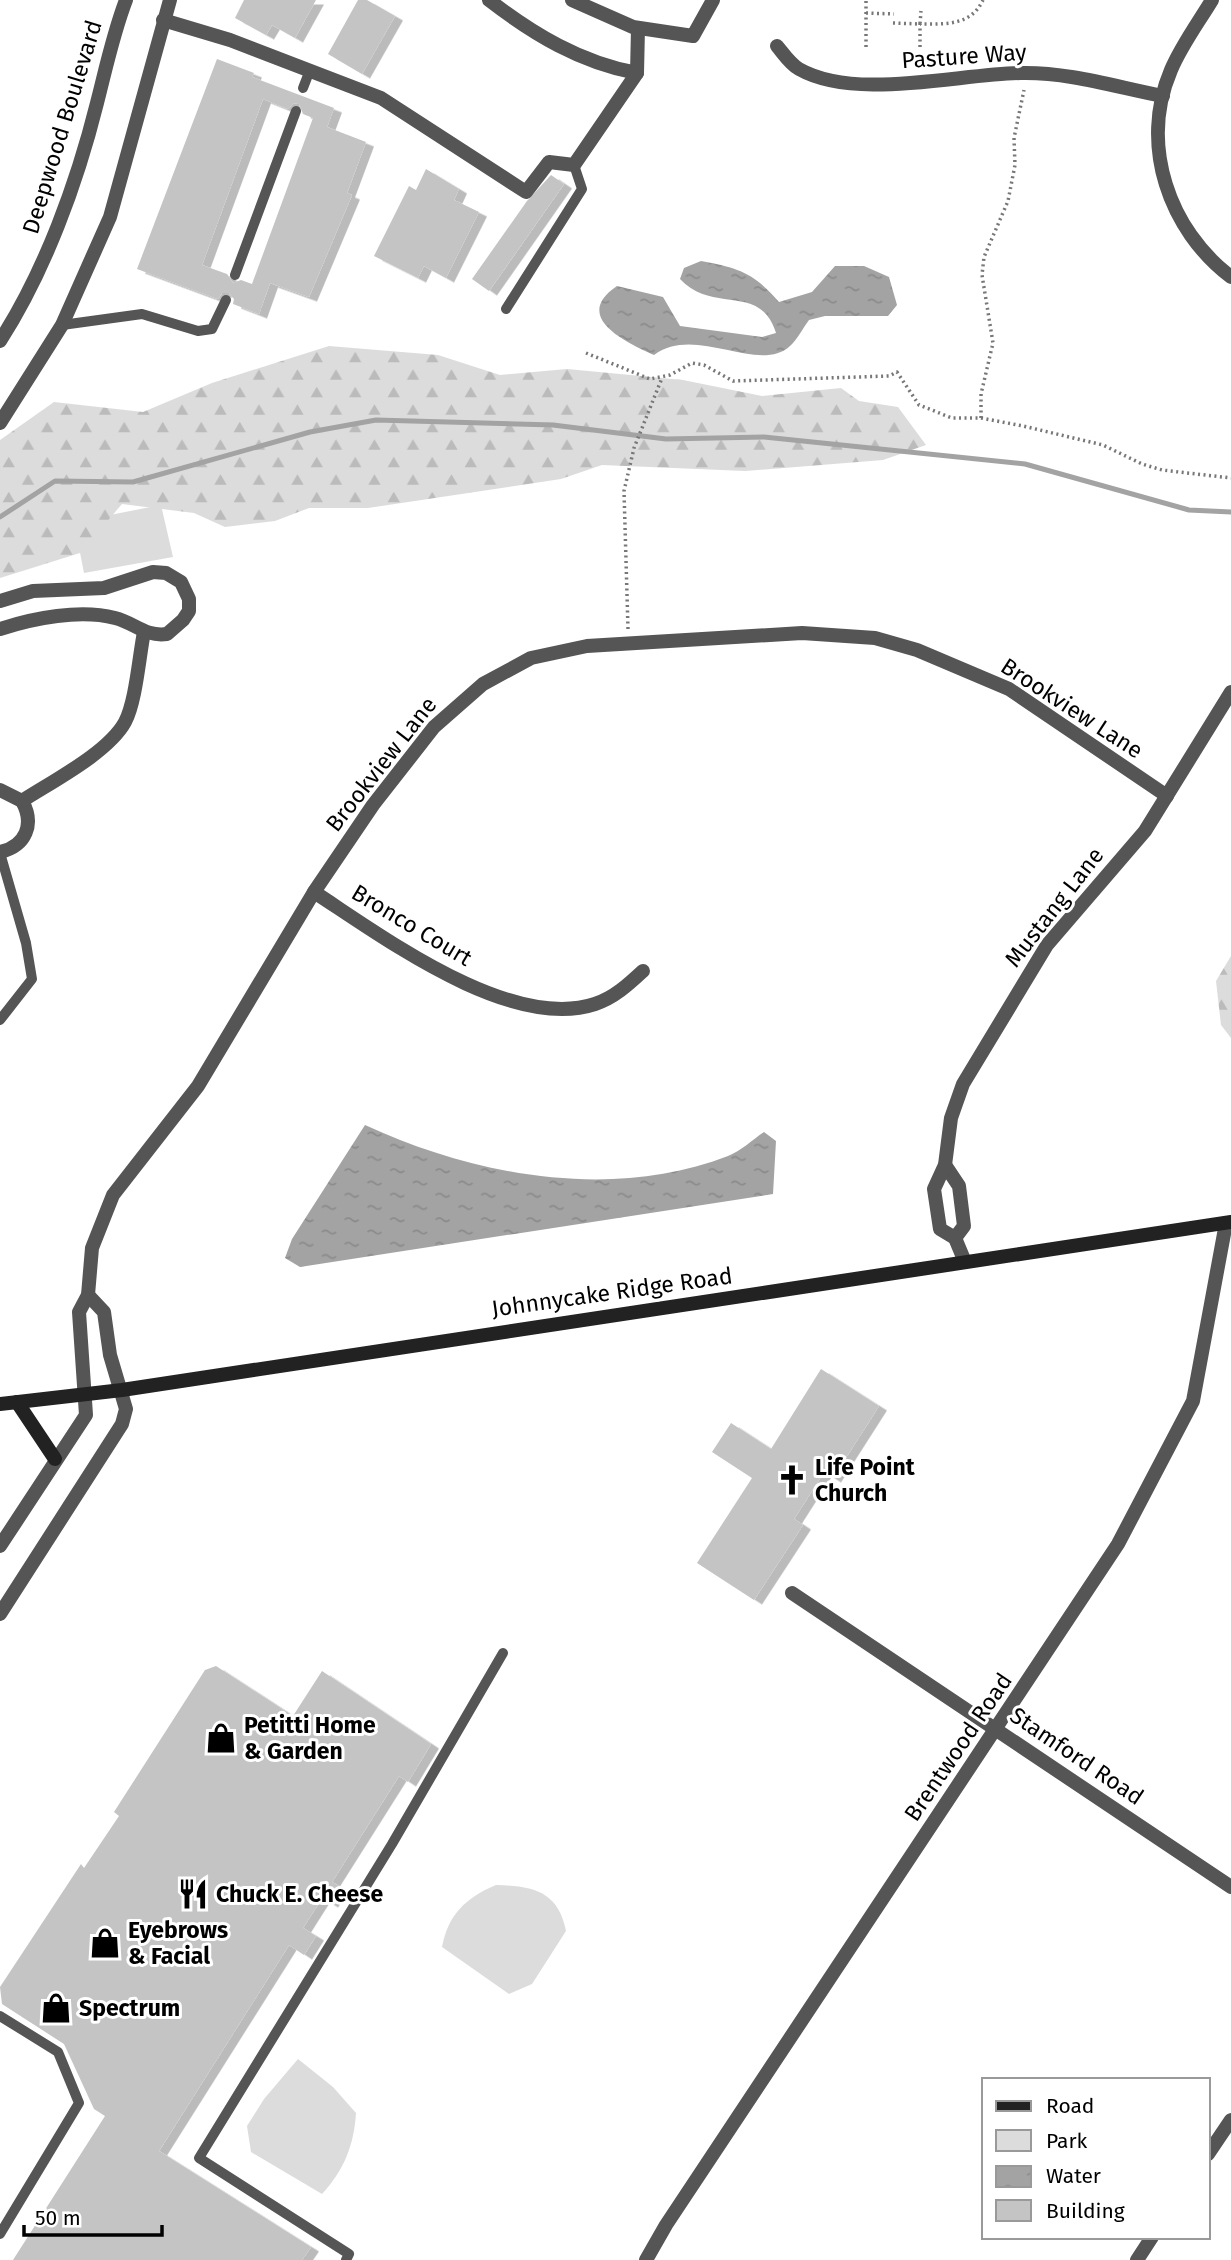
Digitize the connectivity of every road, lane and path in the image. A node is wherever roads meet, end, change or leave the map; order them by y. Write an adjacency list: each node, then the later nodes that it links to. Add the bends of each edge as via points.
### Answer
1 (126, 0): 31 (street, Deepwood Boulevard, via 53,237)
2 (170, 0): 12 (street)
3 (489, 0): 20 (street, via 564,50)
4 (572, 0): 15 (street)
5 (713, 0): 15 (street, via 693,36)
6 (866, 0): 10 (path)
7 (983, 0): 14 (path, via 968,19)
8 (1212, 0): 23 (street, via 1171,70)
9 (921, 11): 14 (path)
10 (866, 13): 11 (path); 17 (path)
11 (894, 13)
12 (163, 20): 19 (street); 30 (street, via 110,217)
13 (893, 23): 14 (path)
14 (920, 24): 18 (path)
15 (638, 28): 20 (street)
16 (777, 46): 21 (street, Pasture Way, via 796,67 835,81 920,83)
17 (866, 47)
18 (920, 47)
19 (310, 70): 22 (lane); 25 (street, via 381,98 526,192 549,162)
20 (637, 73): 25 (street)
21 (1027, 73): 23 (street, Pasture Way); 34 (path, via 1008,201 984,257 982,275 993,343 981,394)
22 (303, 88)
23 (1163, 96): 27 (street, via 1159,149 1170,202 1202,252)
24 (296, 111): 26 (lane)
25 (574, 165): 29 (lane, via 582,189)
26 (235, 275)
27 (1231, 277)
28 (226, 300): 30 (lane, via 212,329 198,331 142,314)
29 (506, 309)
30 (62, 325): 35 (street)
31 (0, 341)
32 (586, 353): 33 (path, via 650,379)
33 (662, 378): 34 (path, via 692,363 733,381 889,376 897,372 919,405 952,418); 40 (path, via 634,448 624,491)
34 (981, 418): 36 (path, via 1103,445 1162,470)
35 (0, 423)
36 (1231, 478)
37 (0, 601): 39 (street, via 33,591 104,588 153,572 174,576 187,590 189,611 167,634)
38 (0, 629): 39 (street, via 76,616 112,617)
39 (144, 632): 44 (street, via 125,722 85,759)
40 (629, 642): 43 (street, Brookview Lane, via 802,633 876,638 1009,689); 46 (street, Brookview Lane, via 556,651 531,659 503,671 457,703 380,795)
41 (1231, 692): 43 (street, Mustang Lane)
42 (0, 790): 44 (street)
43 (1167, 796): 49 (street, Mustang Lane, via 1145,831 1047,945 1015,995 963,1084 951,1118)
44 (22, 801): 45 (street, via 28,829 18,845)
45 (0, 853): 48 (lane, via 32,979)
46 (314, 892): 47 (street, Bronco Court, via 456,980 514,1001 570,1008 596,1004); 53 (street, Brookview Lane, via 198,1086 113,1195 92,1248)
47 (643, 971)
48 (0, 1020)
49 (945, 1166): 51 (street, via 959,1186 964,1226); 51 (street, Mustang Lane, via 934,1189 940,1229)
50 (1229, 1223): 52 (main road, Johnnycake Ridge Road); 63 (street, Brentwood Road, via 1194,1401 1118,1544)
51 (955, 1238): 52 (street, Mustang Lane)
52 (965, 1262): 54 (main road, Johnnycake Ridge Road)
53 (89, 1295): 54 (street, via 104,1312 110,1355); 55 (street, Brookview Lane, via 79,1312)
54 (122, 1390): 55 (main road, Johnnycake Ridge Road); 61 (street, via 122,1424)
55 (85, 1395): 56 (main road, Johnnycake Ridge Road); 58 (street, Brookview Lane, via 86,1415)
56 (16, 1402): 57 (main road, Johnnycake Ridge Road); 58 (main road)
57 (0, 1404)
58 (55, 1459): 59 (street, Brookview Lane)
59 (0, 1546)
60 (792, 1593): 63 (street, Stamford Road)
61 (0, 1614)
62 (503, 1653): 70 (lane, via 200,2158 349,2254)
63 (997, 1729): 64 (street, Stamford Road); 71 (street, Brentwood Road)
64 (1231, 1887)
65 (0, 2016): 68 (lane, via 58,2052 79,2103)
66 (1231, 2120): 67 (street)
67 (1210, 2151)
68 (0, 2234)
69 (1151, 2239): 72 (street)
70 (346, 2260)
71 (646, 2260)
72 (1136, 2260)

